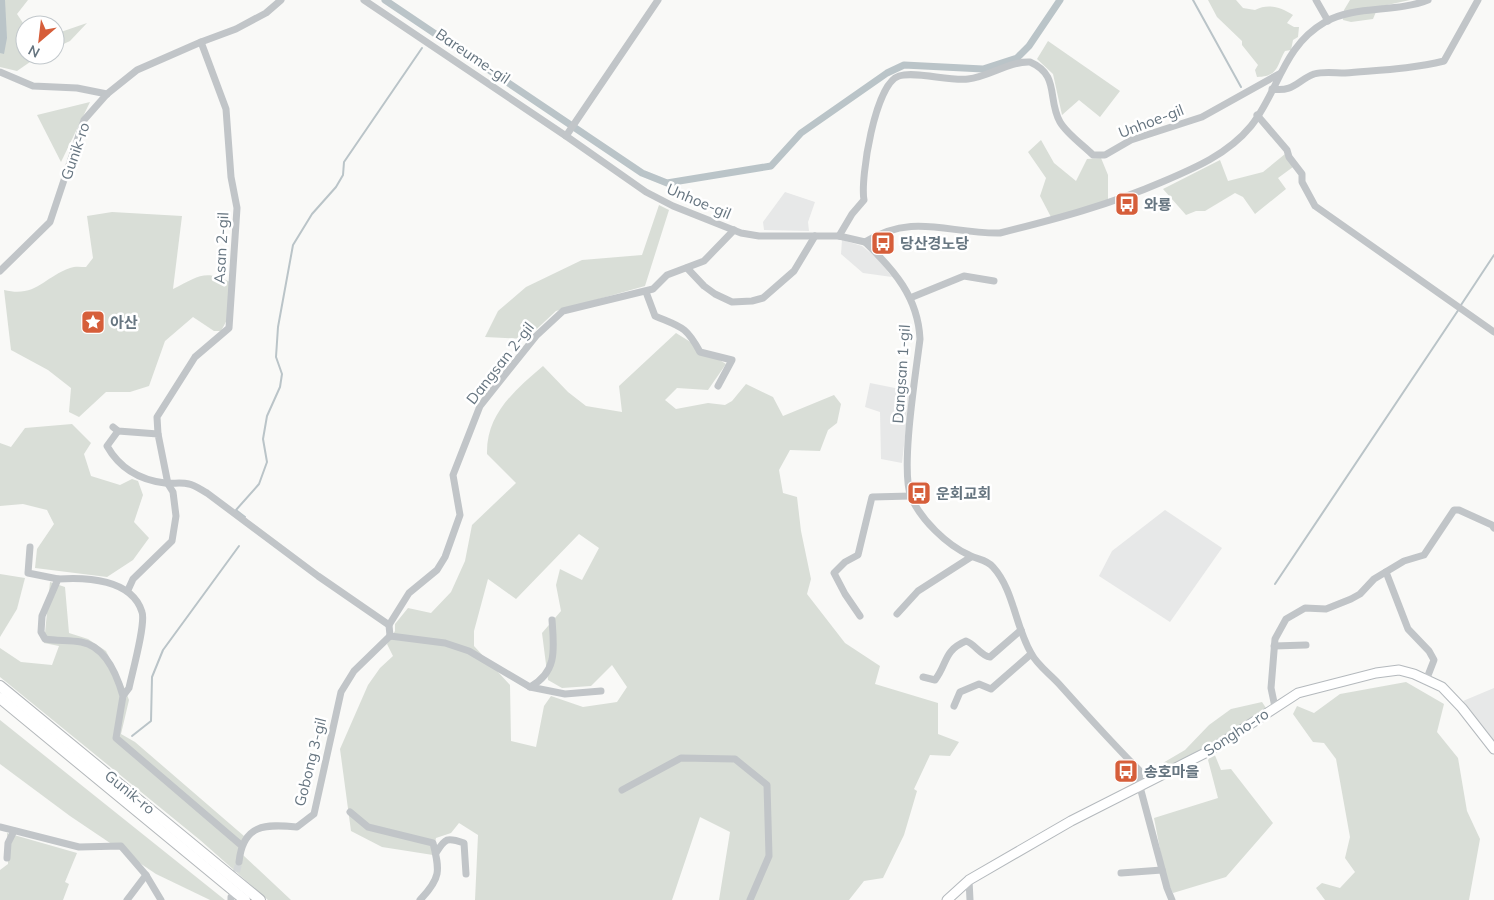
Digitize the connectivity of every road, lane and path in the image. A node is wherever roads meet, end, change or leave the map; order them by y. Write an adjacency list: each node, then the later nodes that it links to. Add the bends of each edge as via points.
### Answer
1 (281, 0): 8 (street, Gunik-ro, via 266,13 236,29)
2 (364, 0): 14 (street, Bareume-gil)
3 (658, 0): 14 (street)
4 (1316, 0): 7 (street)
5 (1428, 0): 7 (street, via 1415,5 1341,15)
6 (1478, 0): 11 (street, via 1444,61 1427,66 1325,72 1313,74 1285,91)
7 (1328, 21): 10 (street, via 1295,48)
8 (201, 42): 12 (street, Gunik-ro, via 137,70); 26 (street, Asan 2-gil, via 226,109 231,177 237,208 229,328 195,357 157,417)
9 (0, 72): 12 (street, via 33,86 77,88)
10 (1280, 73): 11 (street); 17 (street, Unhoe-gil, via 1202,116 1131,140 1105,155 1093,155 1060,122 1049,76 1030,62 968,79 896,76 882,99 865,156 864,200)
11 (1272, 89): 13 (street)
12 (107, 94): 20 (street, Gunik-ro, via 84,120 50,222)
13 (1257, 115): 18 (street, via 1239,138 1203,165 1088,211 1000,233 902,226); 24 (street, via 1287,150 1302,174 1302,182 1315,206)
14 (568, 134): 15 (street, Unhoe-gil, via 646,192)
15 (734, 230): 16 (street, Unhoe-gil, via 759,236); 19 (street, Dangsan 2-gil, via 704,260)
16 (815, 236): 17 (street, Unhoe-gil); 19 (street, via 794,271 763,298 752,301 732,302 715,294)
17 (839, 236): 18 (street, Unhoe-gil)
18 (864, 242): 23 (street, Dangsan 1-gil, via 896,276)
19 (687, 268): 22 (street, Dangsan 2-gil, via 667,275)
20 (0, 271)
21 (994, 280): 23 (street, via 964,276)
22 (646, 292): 25 (street, via 655,316 683,328 700,352 732,360); 38 (street, Dangsan 2-gil, via 563,310 536,336 480,406 453,475 460,515 445,557 437,570 409,593)
23 (910, 298): 28 (street, Dangsan 1-gil, via 918,313 920,338 908,457)
24 (1494, 332)
25 (718, 386)
26 (158, 434): 27 (street, Asan 2-gil); 27 (street, via 116,429 107,446 126,469 144,479)
27 (168, 484): 34 (street, Asan 2-gil, via 173,492 176,516 172,540 133,579); 38 (street, via 191,484 207,493)
28 (911, 496): 31 (street, Dangsan 1-gil, via 919,512 932,526); 36 (street, via 872,497 858,555 834,573)
29 (1494, 528): 32 (street, via 1492,524 1454,510 1424,555 1404,561)
30 (30, 547): 33 (street, via 28,573)
31 (971, 557): 35 (street, via 918,591); 39 (street, Dangsan 1-gil, via 982,558 992,566 1004,584)
32 (1386, 572): 42 (street, via 1351,599 1326,609 1305,608 1286,620); 45 (street, via 1408,629 1434,660)
33 (58, 580): 34 (street, via 78,578); 49 (street, via 42,616 40,632 45,640 82,642 94,647 107,659)
34 (128, 590): 49 (street, via 142,612 142,625 129,688)
35 (897, 614)
36 (860, 616)
37 (552, 620): 47 (street, via 554,656 541,681)
38 (389, 625): 40 (street)
39 (1021, 630): 43 (street, Dangsan 1-gil); 44 (street, via 990,657 966,641 954,646 934,680)
40 (390, 636): 47 (street, via 446,643 469,651); 59 (street, Gobong 3-gil, via 354,671 341,692 314,814 297,827 258,827)
41 (1306, 645): 42 (street)
42 (1274, 646): 52 (street, via 1270,688)
43 (1031, 654): 51 (street, via 991,689 980,684 960,692); 54 (street, Dangsan 1-gil, via 1139,770)
44 (923, 677)
45 (1427, 678): 52 (main road, Songho-ro, via 1398,670 1376,674 1298,693); 53 (main road, Songho-ro, via 1442,687 1462,708)
46 (0, 686): 71 (highway, Gunik-ro)
47 (530, 687): 48 (street, via 565,694)
48 (601, 691)
49 (123, 696): 59 (street, via 116,738)
50 (0, 698): 70 (highway, Gunik-ro)
51 (954, 706)
52 (1275, 707): 54 (main road, Songho-ro, via 1218,746)
53 (1494, 749)
54 (1140, 786): 63 (street, Dangsan 1-gil); 67 (main road, Songho-ro)
55 (622, 790): 73 (street, via 681,758 734,759 767,785 769,856)
56 (350, 812): 60 (street, via 368,827 433,843)
57 (0, 828): 58 (street)
58 (14, 831): 61 (street, via 8,843); 66 (street, via 79,847 121,846)
59 (241, 845): 62 (street)
60 (436, 853): 65 (street, via 443,841 449,838 464,843); 72 (street, via 435,884)
61 (7, 858)
62 (238, 862)
63 (1162, 870): 64 (street); 76 (street, Dangsan 1-gil)
64 (1121, 873)
65 (466, 874)
66 (146, 875): 68 (street); 69 (street)
67 (970, 880): 74 (main road, Songho-ro); 75 (street)
68 (127, 900)
69 (160, 900)
70 (245, 900)
71 (260, 900)
72 (420, 900)
73 (750, 900)
74 (947, 900)
75 (970, 900)
76 (1172, 900)

